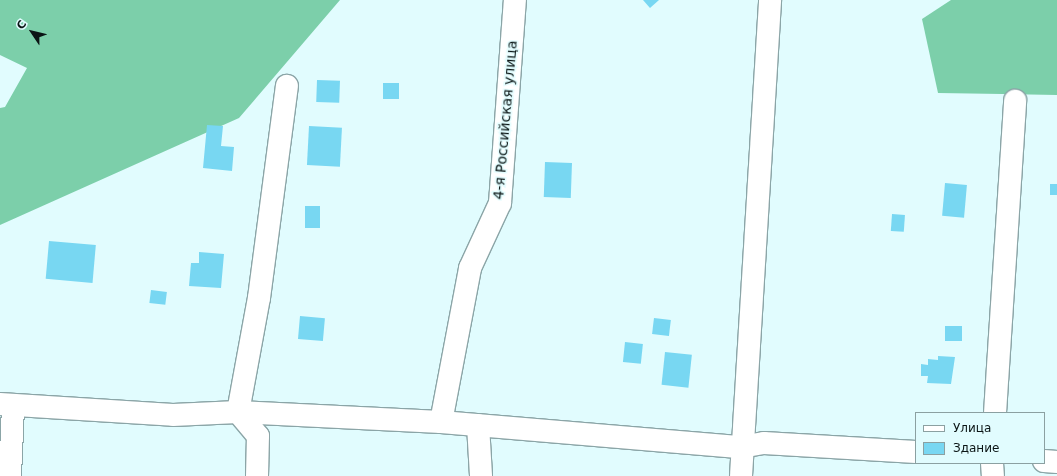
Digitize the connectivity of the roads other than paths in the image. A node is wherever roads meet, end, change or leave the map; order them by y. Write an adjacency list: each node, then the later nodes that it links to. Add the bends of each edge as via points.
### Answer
1 (515, 0): 8 (street, 4-я Российская улица, via 500,203 470,268)
2 (770, 0): 10 (street, via 751,350)
3 (287, 86): 6 (street, via 259,298)
4 (1016, 101): 7 (street)
5 (7, 405): 6 (street, via 173,414); 15 (street)
6 (238, 412): 8 (street); 16 (street, via 258,436)
7 (995, 412)
8 (441, 422): 9 (street)
9 (478, 425): 10 (street); 17 (street)
10 (741, 447): 11 (street, via 764,443); 18 (street)
11 (915, 452)
12 (1045, 461): 13 (street)
13 (1057, 462)
14 (992, 464): 19 (street)
15 (10, 476)
16 (257, 476)
17 (481, 476)
18 (741, 476)
19 (993, 476)

